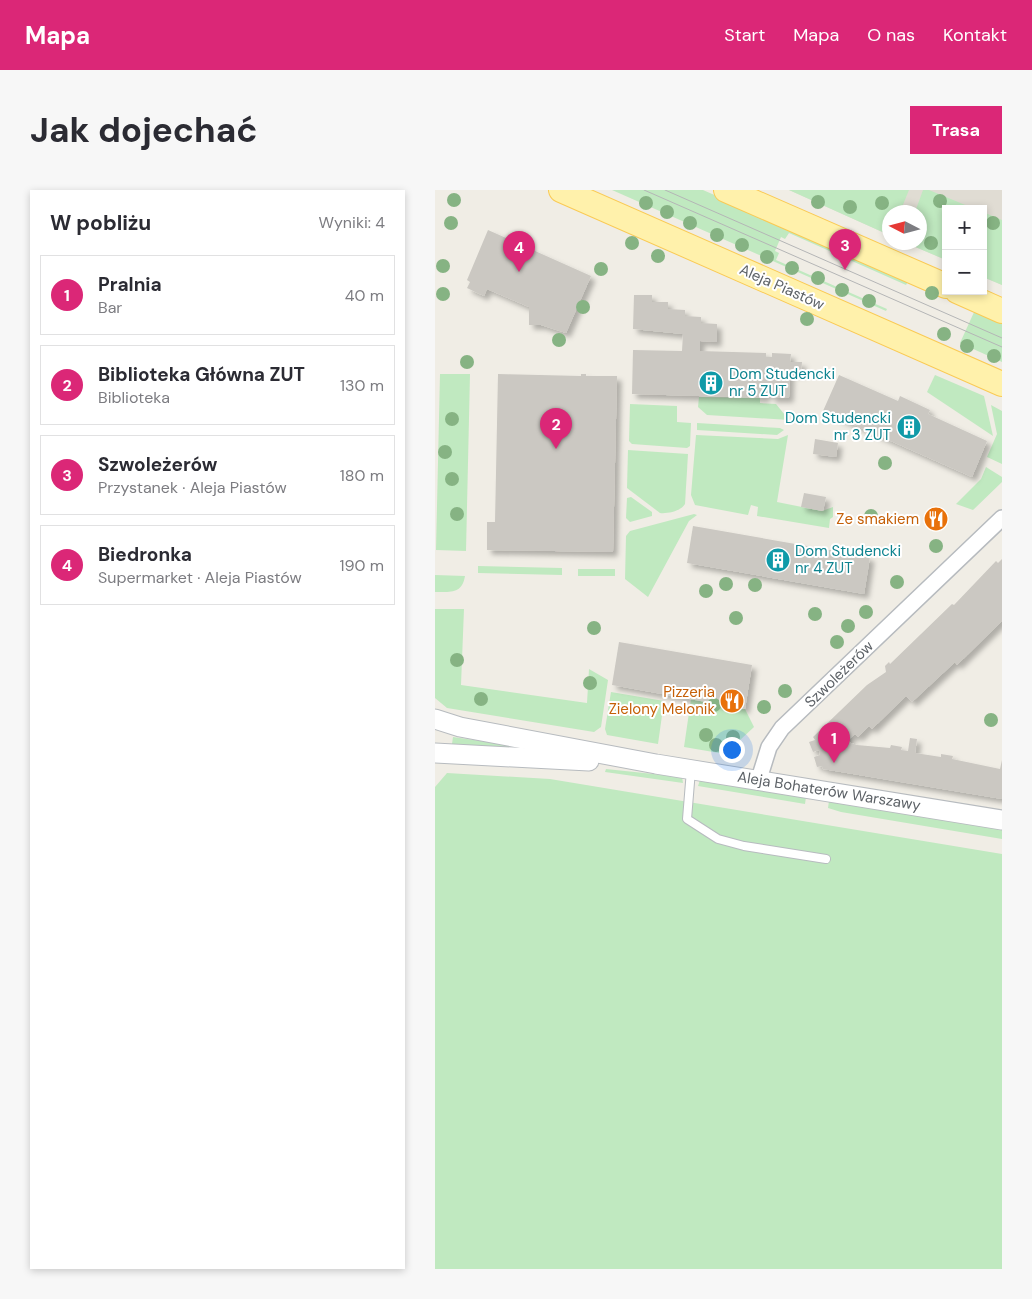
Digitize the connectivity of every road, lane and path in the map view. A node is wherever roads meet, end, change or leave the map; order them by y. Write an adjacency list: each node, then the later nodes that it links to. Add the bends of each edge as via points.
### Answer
1 (561, 190): 6 (main road, Aleja Piastów)
2 (726, 190): 3 (main road)
3 (942, 284)
4 (966, 295): 5 (main road)
5 (1002, 311)
6 (1002, 384)
7 (1002, 518): 12 (street, Szwoleżerów, via 782,728 769,747)
8 (435, 719): 10 (street, Aleja Bohaterów Warszawy, via 460,727)
9 (435, 753): 10 (street, Aleja Bohaterów Warszawy)
10 (656, 764): 11 (street, Aleja Bohaterów Warszawy)
11 (691, 769): 12 (street, Aleja Bohaterów Warszawy); 14 (lane, via 687,819 718,838 744,846)
12 (759, 779): 13 (street, Aleja Bohaterów Warszawy)
13 (1002, 820)
14 (826, 859)

